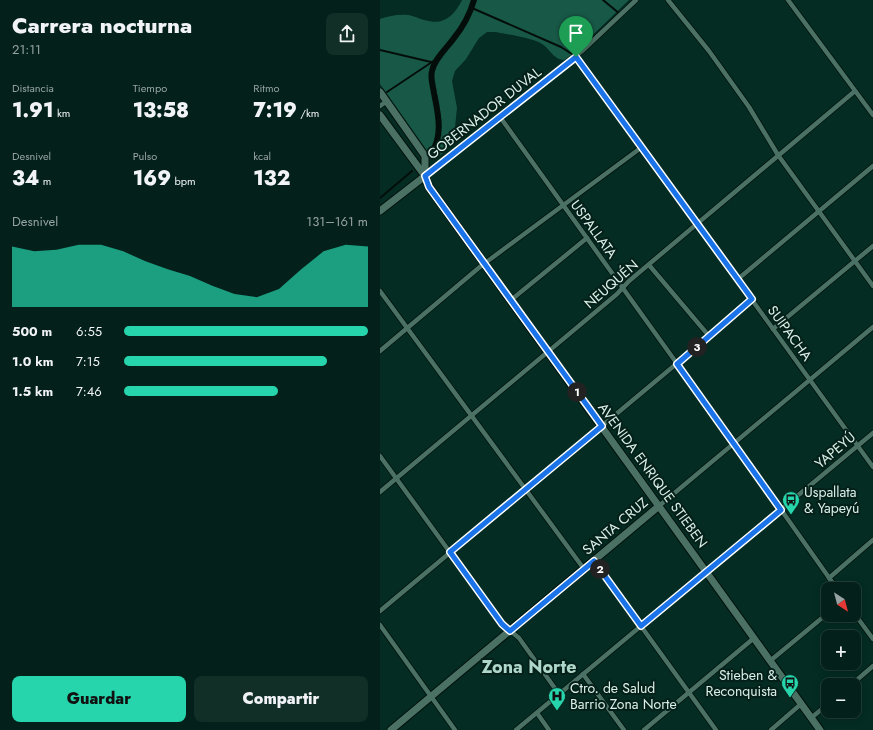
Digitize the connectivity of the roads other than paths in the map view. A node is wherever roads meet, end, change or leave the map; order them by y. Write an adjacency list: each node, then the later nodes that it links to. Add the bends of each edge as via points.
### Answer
1 (636, 0): 4 (street, GOBERNADOR DUVAL)
2 (668, 0): 13 (street, via 750,107)
3 (788, 0): 5 (street)
4 (576, 57): 11 (street, GOBERNADOR DUVAL); 12 (street, SUIPACHA)
5 (855, 90): 10 (street); 13 (street, NEUQUÉN)
6 (380, 92): 7 (main road, AVENIDA ENRIQUE STIEBEN)
7 (386, 101): 8 (street); 15 (main road, AVENIDA ENRIQUE STIEBEN, via 425,156)
8 (380, 106)
9 (380, 115): 15 (main road, AVENIDA ENRIQUE STIEBEN)
10 (873, 115)
11 (500, 117): 15 (street, GOBERNADOR DUVAL); 16 (street, USPALLATA)
12 (642, 148): 16 (street); 19 (street, SUIPACHA)
13 (778, 155): 18 (street); 19 (street, NEUQUÉN)
14 (873, 166): 18 (street)
15 (425, 176): 17 (main road, GOBERNADOR DUVAL); 23 (main road, AVENIDA ENRIQUE STIEBEN, via 429,187)
16 (564, 205): 20 (street, USPALLATA); 23 (street)
17 (380, 211)
18 (819, 211): 22 (street); 25 (street)
19 (698, 224): 24 (street, NEUQUÉN); 25 (street, SUIPACHA)
20 (587, 238): 27 (street, USPALLATA); 30 (street)
21 (873, 246): 22 (street)
22 (855, 261): 26 (street); 33 (street)
23 (484, 263): 30 (main road, AVENIDA ENRIQUE STIEBEN); 32 (street)
24 (649, 265): 27 (street, NEUQUÉN); 34 (street)
25 (738, 279): 29 (street, SUIPACHA)
26 (873, 286)
27 (623, 288): 36 (street, NEUQUÉN); 37 (street, USPALLATA)
28 (380, 291): 32 (street)
29 (752, 299): 33 (street, SUIPACHA); 34 (street)
30 (511, 300): 36 (main road, AVENIDA ENRIQUE STIEBEN)
31 (873, 326): 38 (street, SANTA CRUZ)
32 (407, 328): 35 (street); 39 (street)
33 (773, 329): 38 (street, SUIPACHA)
34 (709, 336): 37 (street)
35 (380, 351)
36 (548, 352): 39 (street, NEUQUÉN); 40 (main road, AVENIDA ENRIQUE STIEBEN)
37 (677, 364): 40 (street); 42 (street, USPALLATA)
38 (810, 380): 42 (street, SANTA CRUZ); 43 (street, SUIPACHA)
39 (471, 415): 46 (street, NEUQUÉN); 47 (street)
40 (602, 426): 47 (street); 49 (main road, AVENIDA ENRIQUE STIEBEN)
41 (873, 433): 43 (street, YAPEYÚ)
42 (734, 443): 49 (street, SANTA CRUZ); 50 (street, USPALLATA)
43 (858, 445): 45 (street, SUIPACHA); 50 (street, YAPEYÚ)
44 (380, 456): 46 (street)
45 (873, 467)
46 (396, 478): 48 (street, NEUQUÉN); 52 (street)
47 (525, 489): 52 (street); 54 (street)
48 (380, 492)
49 (659, 506): 53 (main road, SANTA CRUZ); 55 (main road, AVENIDA ENRIQUE STIEBEN)
50 (781, 510): 55 (street, YAPEYÚ); 56 (street, USPALLATA)
51 (873, 540): 56 (street)
52 (450, 552): 58 (street); 63 (street, via 502,624)
53 (594, 561): 54 (main road, SANTA CRUZ); 62 (street)
54 (584, 569): 63 (main road, SANTA CRUZ)
55 (706, 572): 62 (street, YAPEYÚ); 64 (main road, AVENIDA ENRIQUE STIEBEN)
56 (829, 578): 57 (street, USPALLATA)
57 (832, 582)
58 (380, 611)
59 (821, 619): 66 (street)
60 (861, 622): 65 (street)
61 (380, 625): 72 (street)
62 (641, 626): 68 (street, YAPEYÚ); 70 (street)
63 (510, 631): 71 (street, via 519,638); 72 (main road, SANTA CRUZ)
64 (754, 638): 66 (main road, AVENIDA ENRIQUE STIEBEN); 70 (street)
65 (873, 639)
66 (770, 661): 73 (main road, AVENIDA ENRIQUE STIEBEN)
67 (873, 666): 69 (street)
68 (583, 674): 71 (street, YAPEYÚ); 81 (street)
69 (859, 678)
70 (689, 692): 82 (street); 83 (street)
71 (559, 694): 75 (street, YAPEYÚ)
72 (431, 697): 77 (main road, SANTA CRUZ); 78 (street)
73 (802, 704): 76 (main road, AVENIDA ENRIQUE STIEBEN); 84 (street)
74 (821, 710): 76 (street)
75 (536, 713): 79 (street, YAPEYÚ); 80 (street)
76 (811, 718): 85 (main road, AVENIDA ENRIQUE STIEBEN)
77 (391, 730)
78 (455, 730)
79 (516, 730)
80 (549, 730)
81 (624, 730)
82 (644, 730)
83 (716, 730)
84 (771, 730)
85 (820, 730)

